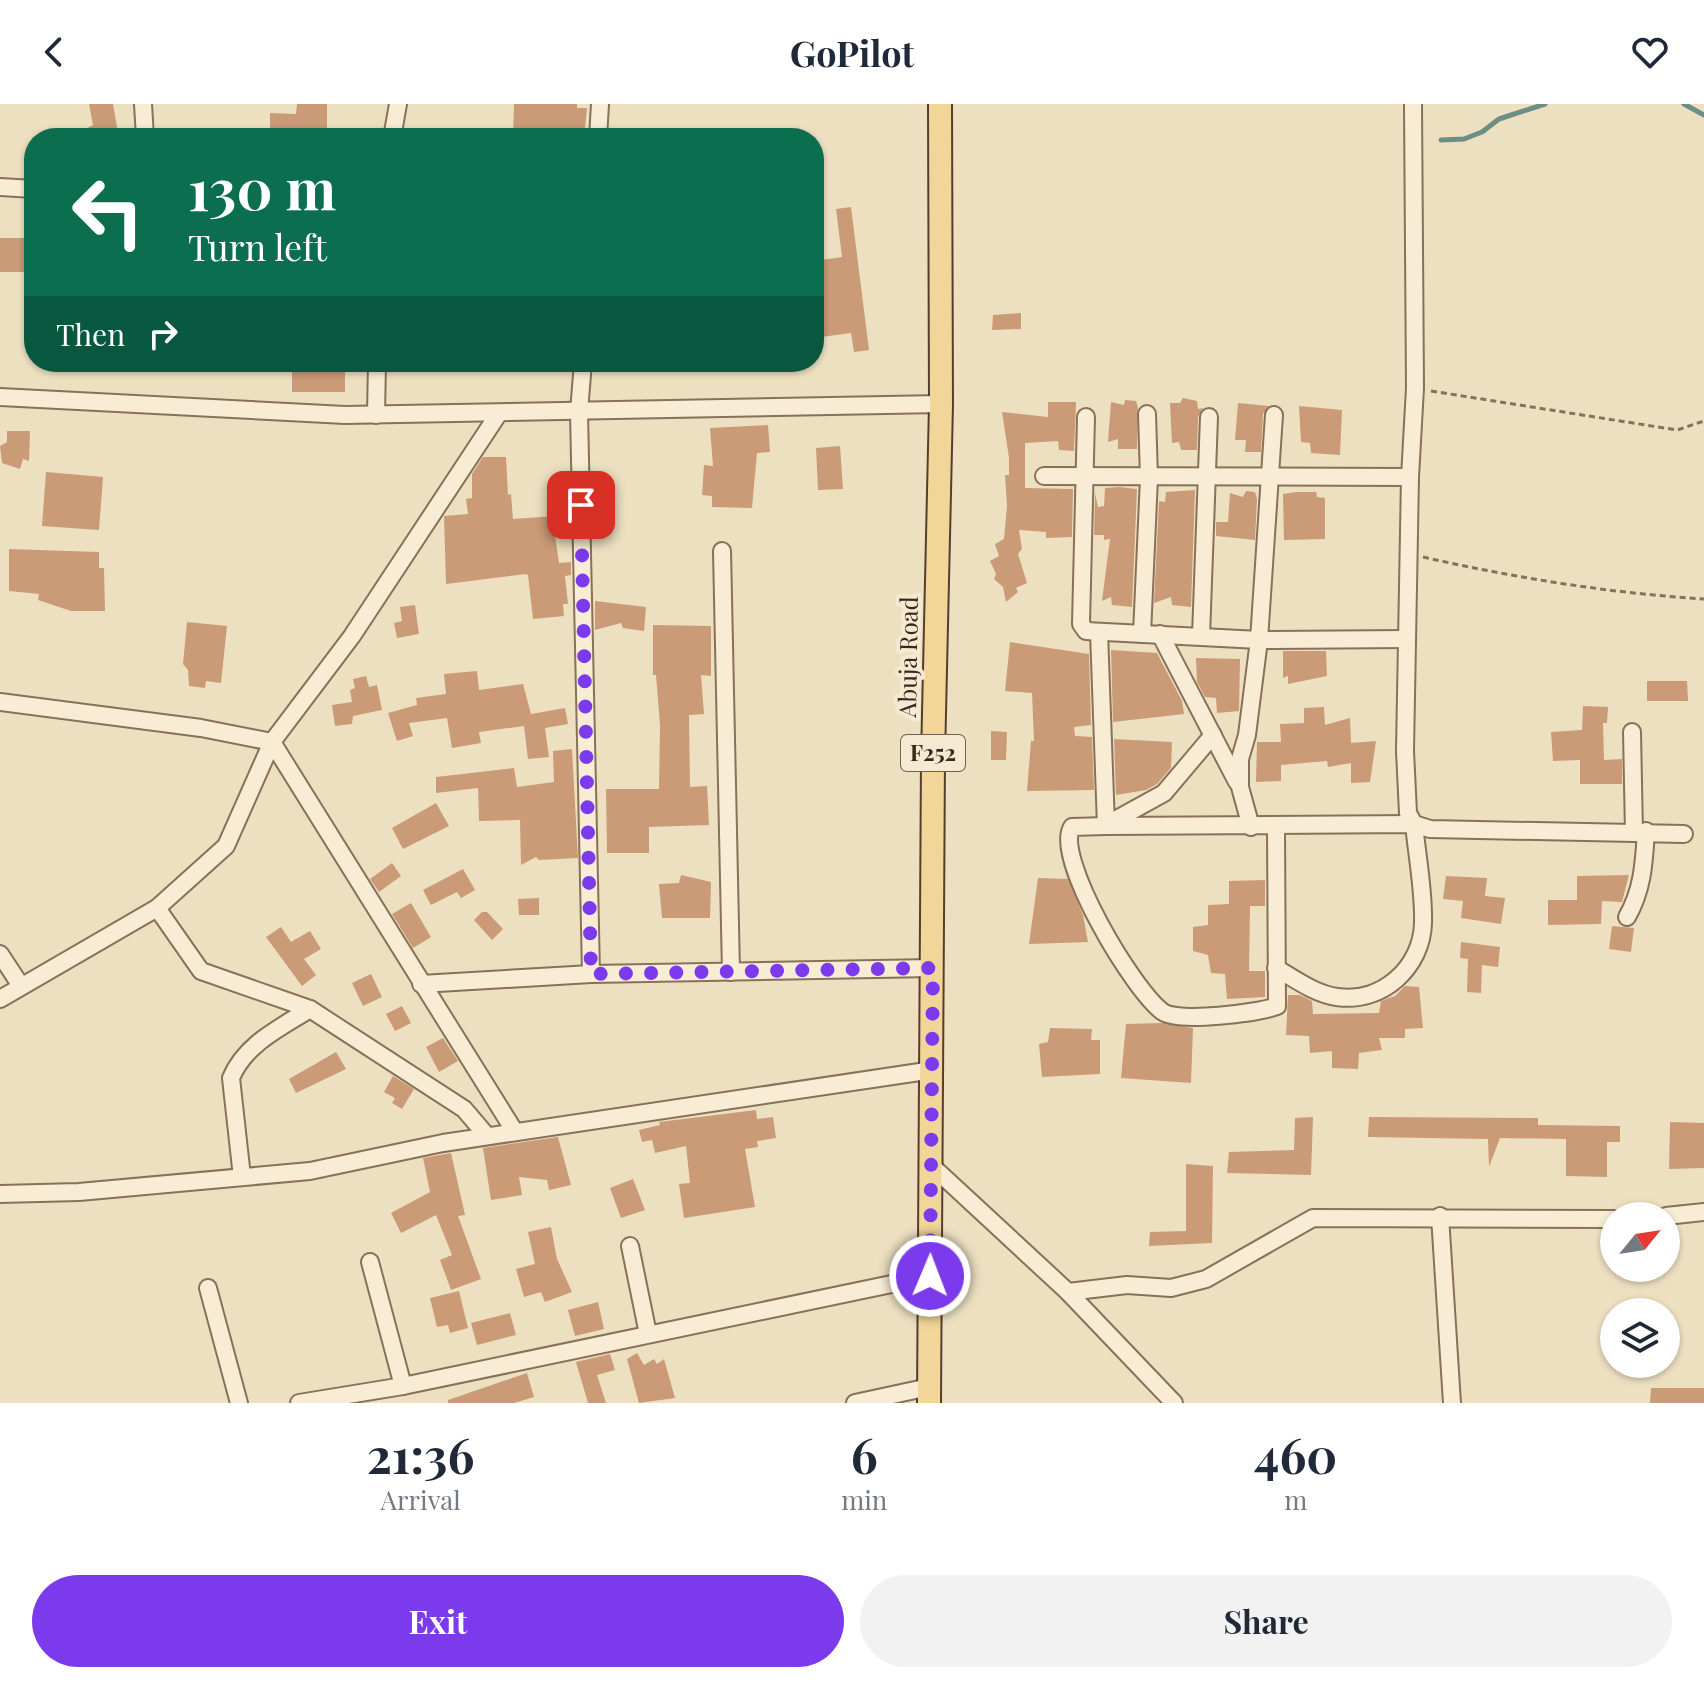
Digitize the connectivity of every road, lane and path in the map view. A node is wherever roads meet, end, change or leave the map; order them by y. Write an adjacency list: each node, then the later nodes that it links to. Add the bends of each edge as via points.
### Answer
1 (143, 104): 6 (street)
2 (398, 104): 7 (street)
3 (600, 104): 8 (street)
4 (940, 104): 15 (main road, Abuja Road / F252)
5 (1413, 104): 13 (street)
6 (144, 128)
7 (394, 128)
8 (599, 128)
9 (0, 187): 10 (street)
10 (24, 188)
11 (377, 372): 19 (street)
12 (582, 372): 16 (street)
13 (1415, 388): 23 (path, via 1677,430); 26 (street)
14 (0, 397): 19 (street)
15 (941, 404): 16 (street); 53 (main road, Abuja Road / F252)
16 (579, 412): 17 (street); 56 (street)
17 (499, 413): 19 (street); 42 (street, via 352,636)
18 (1147, 414): 27 (street)
19 (376, 415)
20 (1274, 415): 29 (street)
21 (1086, 417): 25 (street)
22 (1209, 417): 28 (street)
23 (1704, 421)
24 (1044, 476): 25 (street)
25 (1085, 477): 27 (street); 33 (street, via 1081,624 1086,631)
26 (1410, 477): 29 (street); 31 (street)
27 (1149, 478): 28 (street); 34 (street)
28 (1207, 479): 29 (street); 36 (street)
29 (1270, 480): 38 (street)
30 (722, 551): 55 (street)
31 (1409, 554): 32 (path, via 1533,579); 37 (street)
32 (1704, 599)
33 (1099, 632): 34 (street); 45 (street)
34 (1142, 634): 35 (street)
35 (1160, 634): 36 (street); 41 (street)
36 (1201, 636): 38 (street)
37 (1407, 639): 38 (street); 44 (street, via 1405,751 1408,813)
38 (1259, 640): 43 (street)
39 (0, 702): 42 (street)
40 (1632, 732): 48 (street)
41 (1213, 735): 43 (street); 45 (street, via 1164,793)
42 (272, 742): 50 (street, via 226,846); 57 (street)
43 (1240, 787): 46 (street)
44 (1414, 824): 47 (street); 48 (street, via 1430,829); 54 (street, via 1424,924 1417,958 1399,979 1354,998 1334,997)
45 (1106, 826): 46 (street); 54 (street, via 1072,827 1070,858 1127,973 1164,1013 1183,1018 1277,1006)
46 (1251, 827): 47 (street)
47 (1276, 828): 54 (street)
48 (1640, 832): 49 (street); 51 (street, via 1642,876)
49 (1684, 834)
50 (157, 908): 58 (street); 60 (street, via 201,971)
51 (1627, 917)
52 (0, 954): 58 (street)
53 (933, 968): 55 (street); 61 (main road, Abuja Road / F252)
54 (1276, 968)
55 (731, 972): 56 (street)
56 (591, 974): 57 (street)
57 (421, 984): 62 (street)
58 (21, 986): 59 (street)
59 (0, 999)
60 (310, 1009): 63 (street, via 464,1109); 65 (street, via 254,1045 231,1078)
61 (933, 1070): 62 (street); 64 (main road, Abuja Road / F252)
62 (515, 1132): 63 (street)
63 (487, 1136): 65 (street, via 310,1171)
64 (933, 1167): 73 (main road, Abuja Road / F252); 75 (street)
65 (242, 1177): 66 (street)
66 (0, 1194)
67 (1704, 1212): 68 (street)
68 (1680, 1215)
69 (1440, 1216): 70 (street); 75 (street, via 1313,1218 1206,1279 1171,1288 1127,1285); 83 (street)
70 (1600, 1219)
71 (630, 1246): 76 (street)
72 (370, 1262): 77 (street)
73 (930, 1276): 76 (street); 78 (main road, Abuja Road / F252)
74 (208, 1288): 79 (street)
75 (1068, 1292): 82 (street)
76 (648, 1334): 77 (street)
77 (403, 1386): 80 (street)
78 (929, 1395): 81 (street)
79 (239, 1403)
80 (299, 1403)
81 (855, 1403)
82 (1174, 1403)
83 (1452, 1403)

